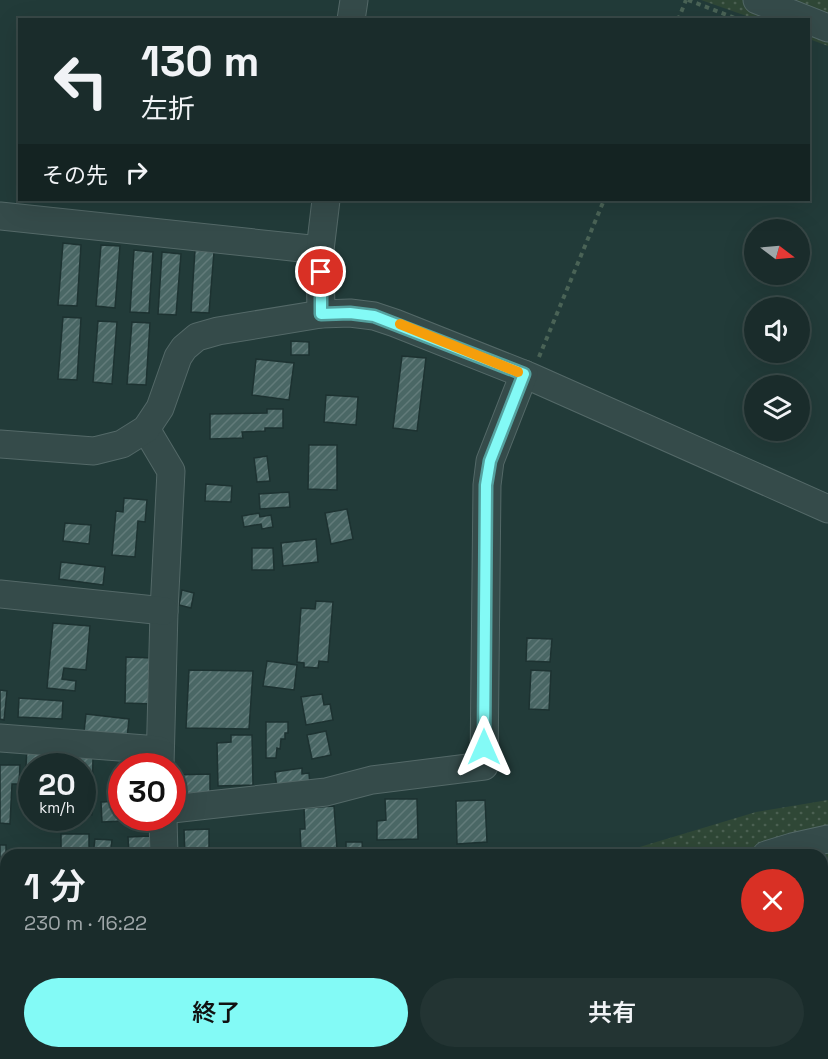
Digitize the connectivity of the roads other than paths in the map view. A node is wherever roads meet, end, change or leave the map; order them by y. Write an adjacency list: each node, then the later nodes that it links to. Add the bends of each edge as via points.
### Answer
1 (354, 0): 3 (street)
2 (757, 0): 4 (street)
3 (351, 18)
4 (803, 18)
5 (810, 21): 6 (street)
6 (828, 28)
7 (326, 201): 9 (street)
8 (0, 216): 9 (street)
9 (320, 250): 10 (street)
10 (321, 314): 11 (street, via 374,316); 12 (street, via 197,337 178,357 160,408)
11 (528, 375): 14 (street); 20 (street, via 490,461 486,485 484,766 372,780 326,792)
12 (146, 429): 13 (street, via 122,444 94,451); 16 (street, via 171,471)
13 (0, 444)
14 (828, 509)
15 (0, 594): 16 (street)
16 (164, 611): 19 (street)
17 (0, 738): 18 (street)
18 (120, 753)
19 (160, 753)
20 (186, 807)
21 (164, 831): 23 (street)
22 (828, 839): 24 (street)
23 (165, 849)
24 (786, 849)

